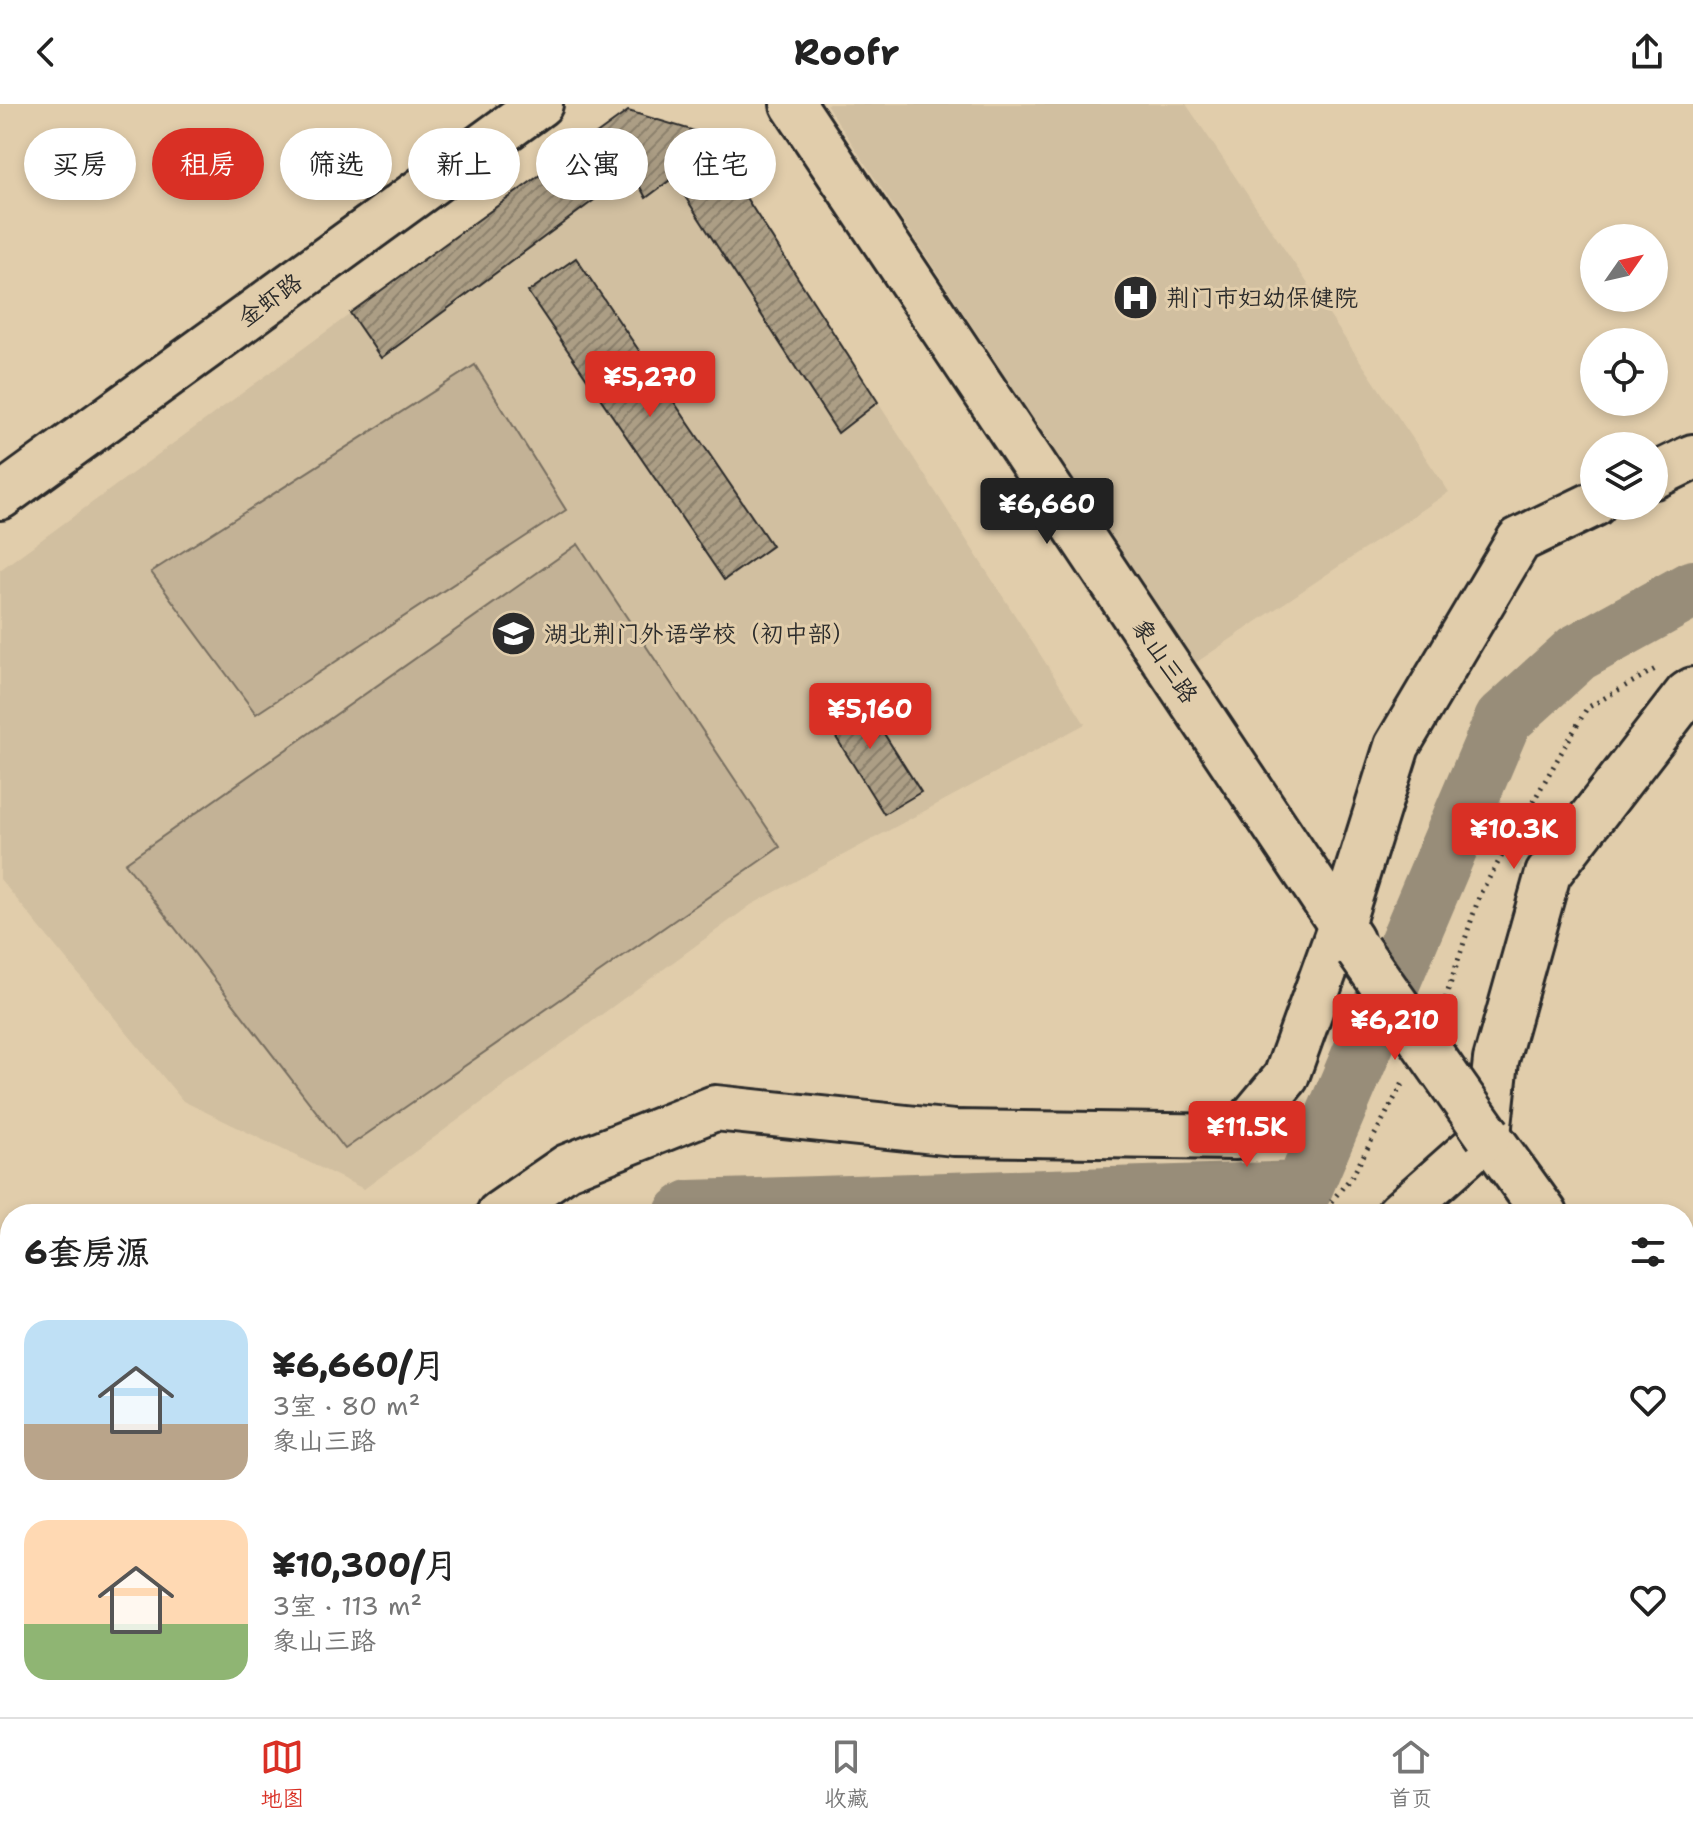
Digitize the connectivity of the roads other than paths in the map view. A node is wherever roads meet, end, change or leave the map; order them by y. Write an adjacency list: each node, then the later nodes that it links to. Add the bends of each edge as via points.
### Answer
1 (540, 104): 5 (street, 金虾路)
2 (793, 104): 8 (street, 象山三路)
3 (1693, 457): 4 (street)
4 (1668, 469)
5 (0, 497)
6 (1580, 511): 8 (street, via 1519,540 1397,746)
7 (1680, 676): 9 (street, via 1687,694 1548,874 1496,1060)
8 (1349, 937): 9 (street, 象山三路, bridge); 10 (street, via 1286,1077 1236,1137 954,1133 715,1108 567,1167)
9 (1488, 1135): 11 (street); 12 (street, 象山三路)
10 (513, 1204)
11 (1410, 1204)
12 (1538, 1204)

